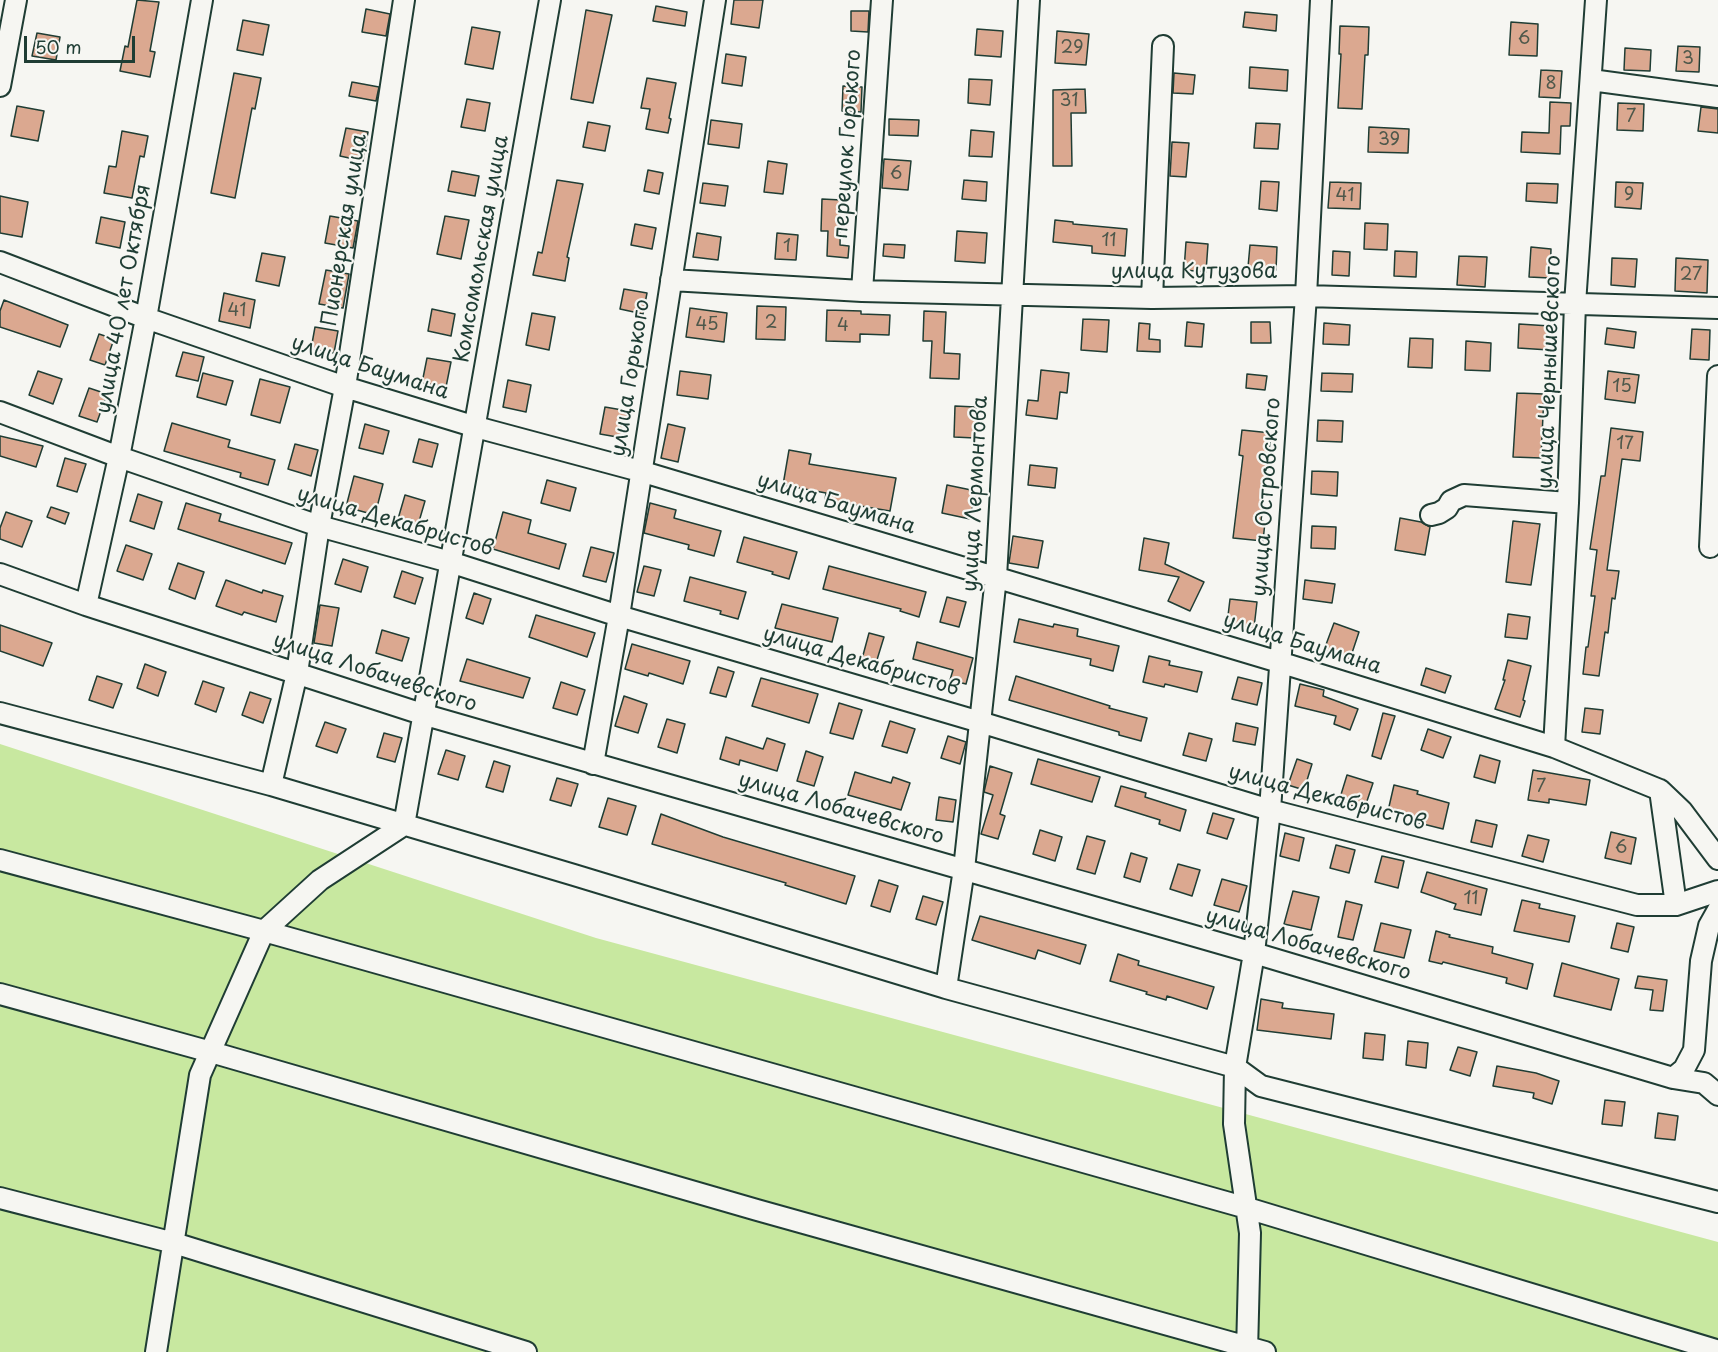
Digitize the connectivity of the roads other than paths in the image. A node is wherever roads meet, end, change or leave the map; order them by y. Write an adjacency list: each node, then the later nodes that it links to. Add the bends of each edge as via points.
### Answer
1 (16, 0): 12 (street)
2 (202, 0): 22 (street, улица 40 лет Октября)
3 (404, 0): 24 (street, Пионерская улица)
4 (550, 0): 26 (street, Комсомольская улица)
5 (715, 0): 15 (street, улица Горького)
6 (882, 0): 16 (street, переулок Горького)
7 (1029, 0): 17 (street, улица Лермонтова)
8 (1321, 0): 18 (street, улица Островского)
9 (1596, 0): 11 (street, улица Чернышевского)
10 (1163, 46): 19 (street)
11 (1591, 80): 13 (street); 20 (street, улица Чернышевского)
12 (0, 86)
13 (1718, 96)
14 (0, 262): 22 (street, улица Баумана)
15 (671, 280): 16 (street, улица Кутузова); 28 (street, улица Горького)
16 (862, 291): 17 (street, улица Кутузова)
17 (1011, 293): 19 (street, улица Кутузова); 35 (street, улица Лермонтова)
18 (1306, 296): 19 (street, улица Кутузова); 20 (street, улица Кутузова); 38 (street, улица Островского)
19 (1152, 298)
20 (1575, 303): 21 (street, улица Кутузова); 29 (street, улица Чернышевского)
21 (1718, 308)
22 (146, 318): 24 (street, улица Баумана); 27 (street, улица 40 лет Октября)
23 (1718, 376): 32 (street)
24 (345, 387): 26 (street, улица Баумана); 31 (street, Пионерская улица)
25 (0, 412): 27 (street, улица Декабристов)
26 (476, 428): 28 (street, улица Баумана); 33 (street, Комсомольская улица)
27 (119, 457): 31 (street, улица Декабристов); 36 (street, улица 40 лет Октября)
28 (640, 471): 35 (street, улица Баумана); 37 (street, улица Горького)
29 (1568, 503): 30 (street, via 1464,495); 43 (street, улица Чернышевского)
30 (1431, 515)
31 (319, 526): 33 (street, улица Декабристов); 39 (street, Пионерская улица)
32 (1710, 547)
33 (450, 562): 37 (street, улица Декабристов); 41 (street, Комсомольская улица)
34 (0, 574): 36 (street, улица Лобачевского)
35 (996, 577): 38 (street, улица Баумана); 42 (street, улица Лермонтова)
36 (86, 605): 39 (street, улица Лобачевского)
37 (619, 616): 42 (street, улица Декабристов); 44 (street, улица Горького)
38 (1279, 662): 43 (street, улица Баумана); 47 (street, улица Островского)
39 (297, 673): 41 (street, улица Лобачевского); 45 (street, Пионерская улица)
40 (0, 713): 45 (street)
41 (422, 714): 44 (street, улица Лобачевского); 48 (street, Комсомольская улица)
42 (980, 722): 47 (street, улица Декабристов); 51 (street, улица Лермонтова)
43 (1554, 747): 46 (street, улица Баумана)
44 (592, 764): 51 (street, улица Лобачевского)
45 (271, 785): 48 (street)
46 (1660, 790): 49 (street, via 1682,811); 53 (street)
47 (1270, 810): 53 (street, улица Декабристов, via 1637,905); 56 (street, улица Островского)
48 (404, 825): 55 (street, via 320,880); 57 (street)
49 (1718, 859)
50 (0, 860): 55 (street)
51 (964, 869): 56 (street, улица Лобачевского); 57 (street, улица Лермонтова)
52 (1718, 891): 53 (street, улица Декабристов)
53 (1676, 905)
54 (1718, 910): 61 (street, via 1708,926 1701,962 1694,1050 1684,1069)
55 (264, 931): 59 (street); 65 (street)
56 (1254, 953): 60 (street, улица Островского); 61 (street, улица Лобачевского)
57 (946, 988): 60 (street)
58 (0, 994): 59 (street)
59 (211, 1052): 66 (street, via 200,1075); 67 (street)
60 (1235, 1067): 64 (street, via 1260,1086); 65 (street, улица Островского, via 1234,1124)
61 (1672, 1078): 62 (street, улица Лобачевского, via 1704,1083)
62 (1718, 1095)
63 (0, 1198): 66 (street)
64 (1718, 1202)
65 (1247, 1208): 67 (street, улица Островского); 68 (street)
66 (174, 1243): 69 (street); 70 (street)
67 (1253, 1350)
68 (1716, 1350)
69 (156, 1352)
70 (526, 1352)

